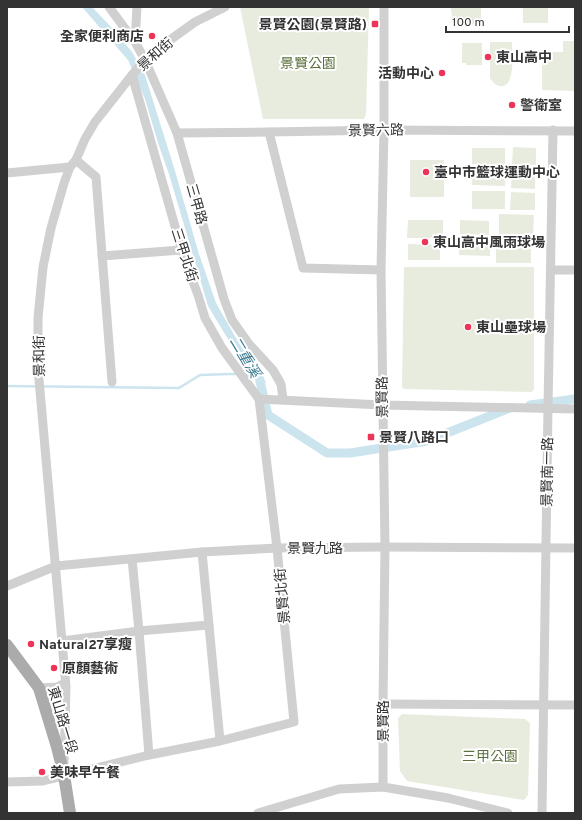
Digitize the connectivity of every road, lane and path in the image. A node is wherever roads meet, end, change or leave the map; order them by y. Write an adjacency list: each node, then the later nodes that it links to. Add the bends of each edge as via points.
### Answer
1 (109, 7): 5 (street, 三甲路)
2 (137, 7): 5 (street)
3 (225, 7): 6 (street, 景和街, via 195,22)
4 (384, 7): 8 (street, 景賢路)
5 (135, 42): 6 (street, 三甲路)
6 (145, 60): 7 (street, 景和街); 12 (street, 三甲路)
7 (132, 75): 13 (street, 景和街, via 95,122); 16 (street, 三甲北街)
8 (384, 130): 9 (street, 景賢六路); 11 (street, 景賢六路); 18 (street, 景賢路)
9 (553, 130): 10 (street, 景賢六路); 19 (street, 景賢南一路)
10 (575, 131)
11 (269, 132): 12 (street, 景賢六路); 18 (street, via 303,268)
12 (177, 133): 23 (street, 三甲路, via 232,320 249,344 273,370 281,384)
13 (76, 160): 14 (street, 景和街); 17 (street, via 96,177)
14 (70, 168): 15 (street); 33 (street, 景和街, via 51,228 43,267 38,318 38,368)
15 (7, 173)
16 (182, 250): 17 (street); 22 (street, 三甲北街, via 205,318)
17 (102, 256): 21 (street)
18 (381, 270): 24 (street, 景賢路)
19 (551, 270): 20 (street); 25 (street, 景賢南一路)
20 (575, 270)
21 (112, 382)
22 (259, 399): 23 (street); 28 (street, 景賢北街)
23 (283, 399): 24 (street)
24 (382, 405): 25 (street); 27 (street, 景賢路)
25 (548, 408): 26 (street); 29 (street, 景賢南一路)
26 (575, 409)
27 (385, 547): 28 (street, 景賢九路); 29 (street, 景賢九路); 41 (street, 景賢路)
28 (277, 548): 31 (street, 景賢九路); 44 (street, 景賢北街, via 294,722)
29 (546, 548): 30 (street, 景賢九路); 42 (street, 景賢南一路)
30 (575, 548)
31 (202, 552): 32 (street, 景賢九路); 35 (street)
32 (132, 559): 33 (street, 景賢九路); 36 (street)
33 (56, 566): 34 (street, 景賢九路); 37 (street, 景和街)
34 (7, 586)
35 (209, 625): 36 (street); 44 (street)
36 (139, 631): 37 (street); 45 (street)
37 (62, 641): 39 (street, 景和街)
38 (7, 645): 40 (main road, 東山路一段)
39 (66, 685): 40 (street); 46 (street, 景和街)
40 (39, 688): 46 (main road, 東山路一段)
41 (383, 704): 42 (street); 48 (street, 景賢路)
42 (544, 705): 43 (street); 52 (street, 景賢南一路)
43 (575, 705)
44 (220, 741): 45 (street)
45 (149, 755): 46 (street)
46 (64, 775): 47 (street, via 43,781); 49 (main road, 東山路一段)
47 (7, 782)
48 (383, 787): 50 (street, via 339,789); 51 (street, via 448,798)
49 (70, 813)
50 (258, 813)
51 (508, 813)
52 (542, 813)

